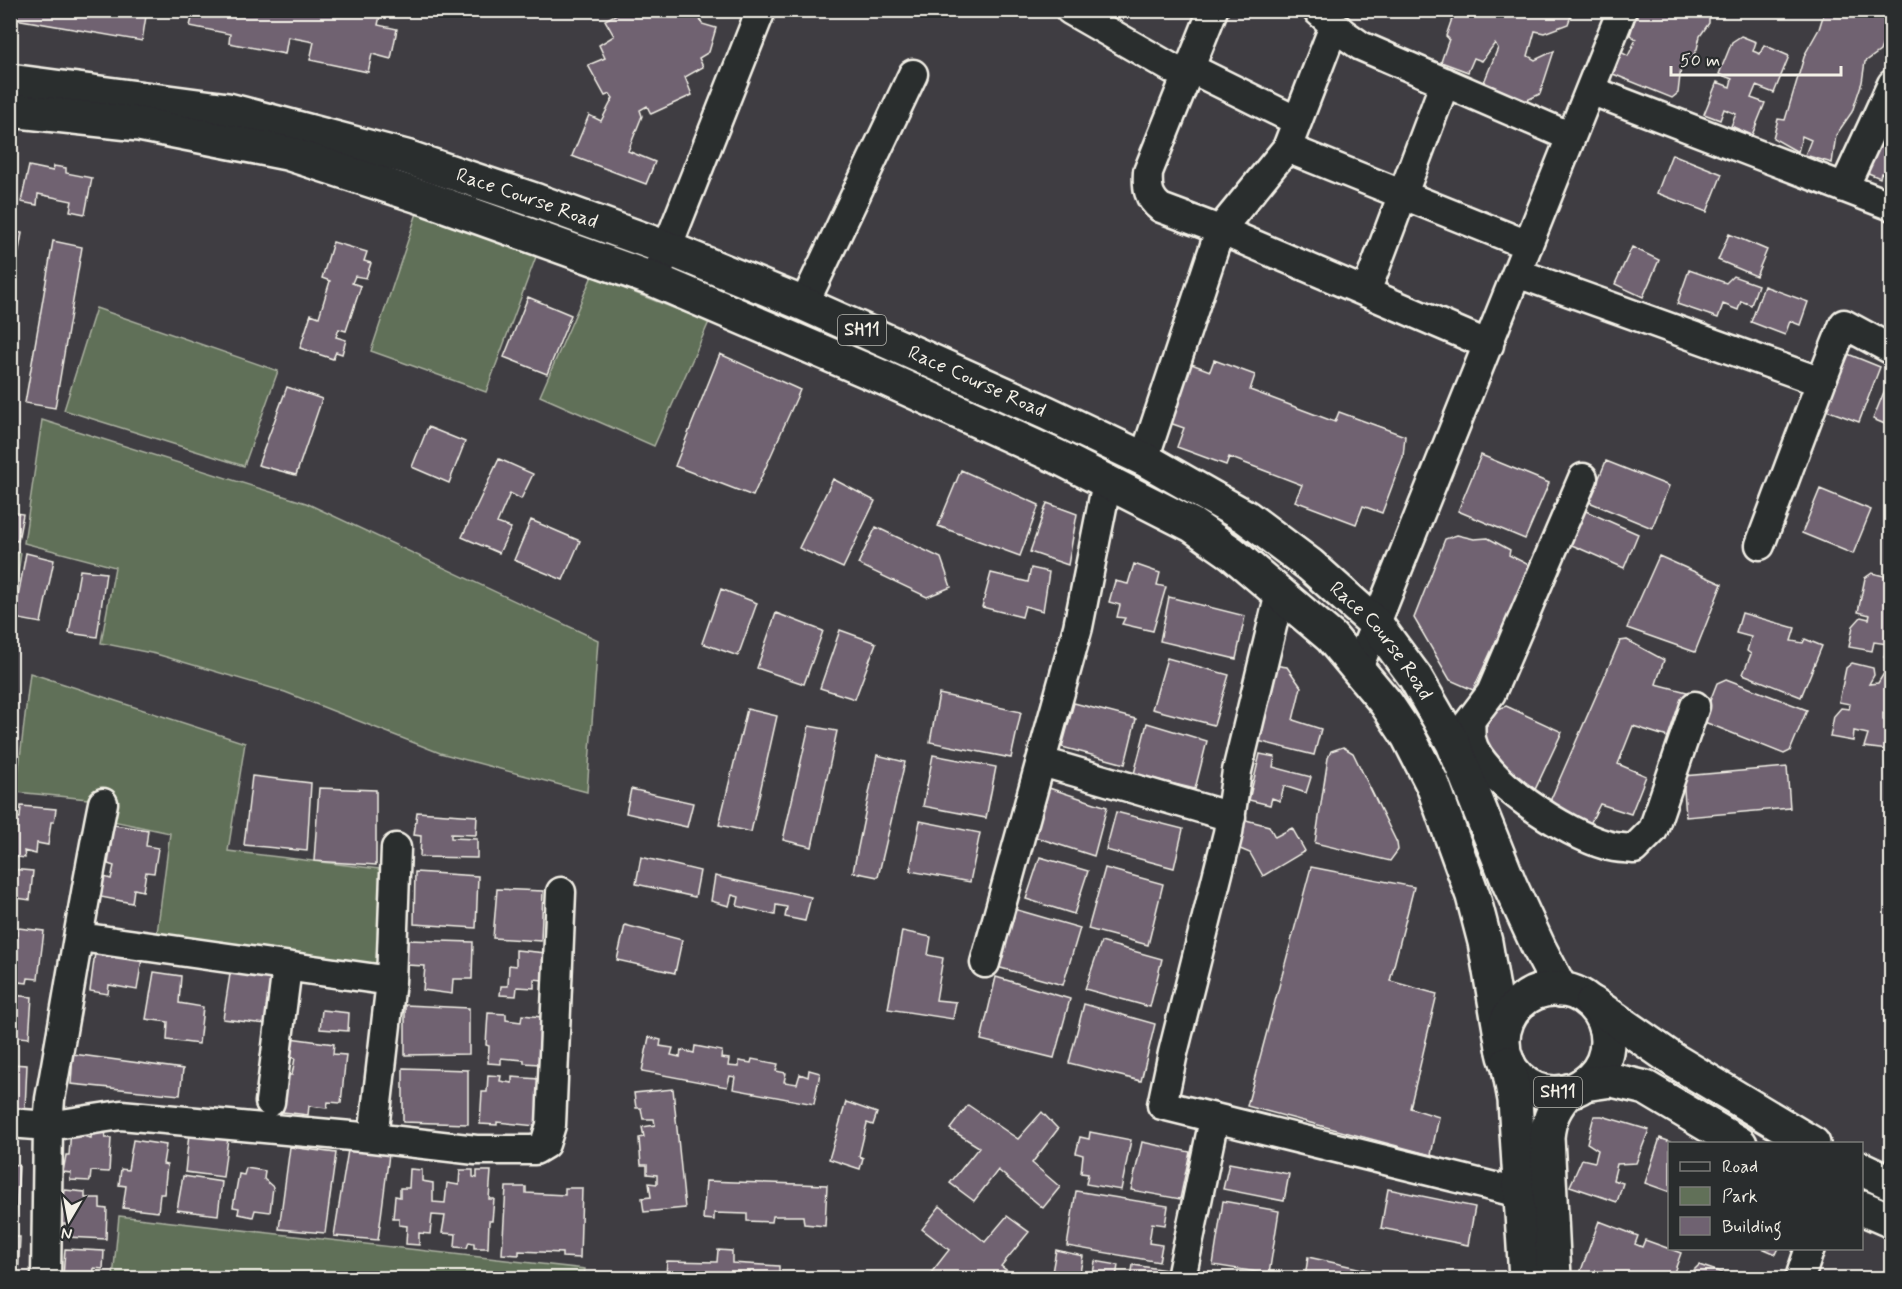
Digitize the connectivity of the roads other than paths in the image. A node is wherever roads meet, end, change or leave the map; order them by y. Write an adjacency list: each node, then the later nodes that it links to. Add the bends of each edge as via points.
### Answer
1 (761, 10): 21 (street)
2 (1070, 10): 6 (street)
3 (1213, 10): 6 (street)
4 (1622, 10): 11 (street)
5 (1326, 18): 9 (street, via 1361,46); 13 (street)
6 (1189, 72): 13 (street); 19 (street, via 1148,172 1147,187 1161,208)
7 (913, 74): 25 (street)
8 (10, 81): 21 (main road, Race Course Road / SH11, via 228,110 406,157)
9 (1445, 82): 14 (street); 17 (street)
10 (1892, 84): 16 (street)
11 (1590, 90): 14 (street); 16 (street)
12 (10, 110): 23 (main road, Race Course Road / SH11, via 140,124 287,153)
13 (1297, 121): 15 (street)
14 (1571, 138): 20 (street)
15 (1287, 148): 17 (street); 19 (street)
16 (1844, 188): 18 (street)
17 (1403, 194): 20 (street); 24 (street)
18 (1892, 206)
19 (1220, 230): 24 (street); 29 (street)
20 (1528, 245): 22 (street)
21 (667, 248): 23 (street); 25 (main road, Race Course Road / SH11)
22 (1517, 273): 26 (street); 28 (street)
23 (655, 280): 31 (main road, Race Course Road / SH11, via 886,379)
24 (1366, 292): 26 (street)
25 (804, 304): 29 (main road, Race Course Road / SH11)
26 (1489, 345): 34 (street)
27 (1892, 350): 28 (street, via 1844,324)
28 (1821, 382): 32 (street)
29 (1144, 459): 34 (main road, Race Course Road / SH11, via 1246,517 1310,565)
30 (1583, 478): 37 (street, via 1491,693)
31 (1107, 482): 33 (main road, Race Course Road / SH11, via 1192,525); 38 (street, via 1078,627)
32 (1760, 545)
33 (1280, 593): 35 (main road, Race Course Road / SH11, via 1331,637); 40 (street, via 1237,771)
34 (1376, 624): 35 (street); 37 (main road, Race Course Road / SH11, via 1414,677)
35 (1358, 668): 48 (main road, Race Course Road / SH11, via 1408,736 1433,785 1473,896)
36 (1695, 706): 37 (street, via 1653,830 1634,849 1607,846 1582,836 1523,801 1485,765 1472,741)
37 (1462, 732): 47 (main road, Race Course Road / SH11, via 1510,885 1539,948)
38 (1042, 762): 40 (street); 44 (street)
39 (103, 803): 43 (street)
40 (1231, 817): 51 (street, via 1162,1105)
41 (396, 848): 46 (street)
42 (561, 892): 54 (street, via 551,1125 545,1144 535,1150 476,1150)
43 (80, 937): 45 (street); 53 (street)
44 (985, 963)
45 (287, 967): 46 (street); 50 (street)
46 (391, 981): 54 (street)
47 (1572, 994): 48 (main road, via 1553,989 1522,1001 1510,1014 1504,1030); 49 (main road, SH11, via 1597,1010 1605,1025 1607,1042 1605,1058 1596,1073); 56 (main road, SH11)
48 (1506, 1055): 49 (main road, SH11, via 1518,1078 1533,1088 1550,1092); 57 (main road)
49 (1576, 1088): 55 (main road, SH11, via 1612,1080 1646,1088); 57 (main road, via 1556,1104)
50 (270, 1102)
51 (1214, 1119): 60 (street); 65 (street)
52 (10, 1123): 53 (street)
53 (48, 1126): 54 (street, via 121,1115); 64 (street)
54 (373, 1138)
55 (1738, 1142)
56 (1811, 1142)
57 (1533, 1161): 60 (main road); 67 (main road)
58 (1863, 1168): 59 (main road)
59 (1892, 1183)
60 (1519, 1193): 66 (main road)
61 (1863, 1208): 62 (main road)
62 (1892, 1221)
63 (1809, 1250): 68 (street)
64 (46, 1278)
65 (1181, 1278)
66 (1526, 1278)
67 (1554, 1278)
68 (1800, 1278)

